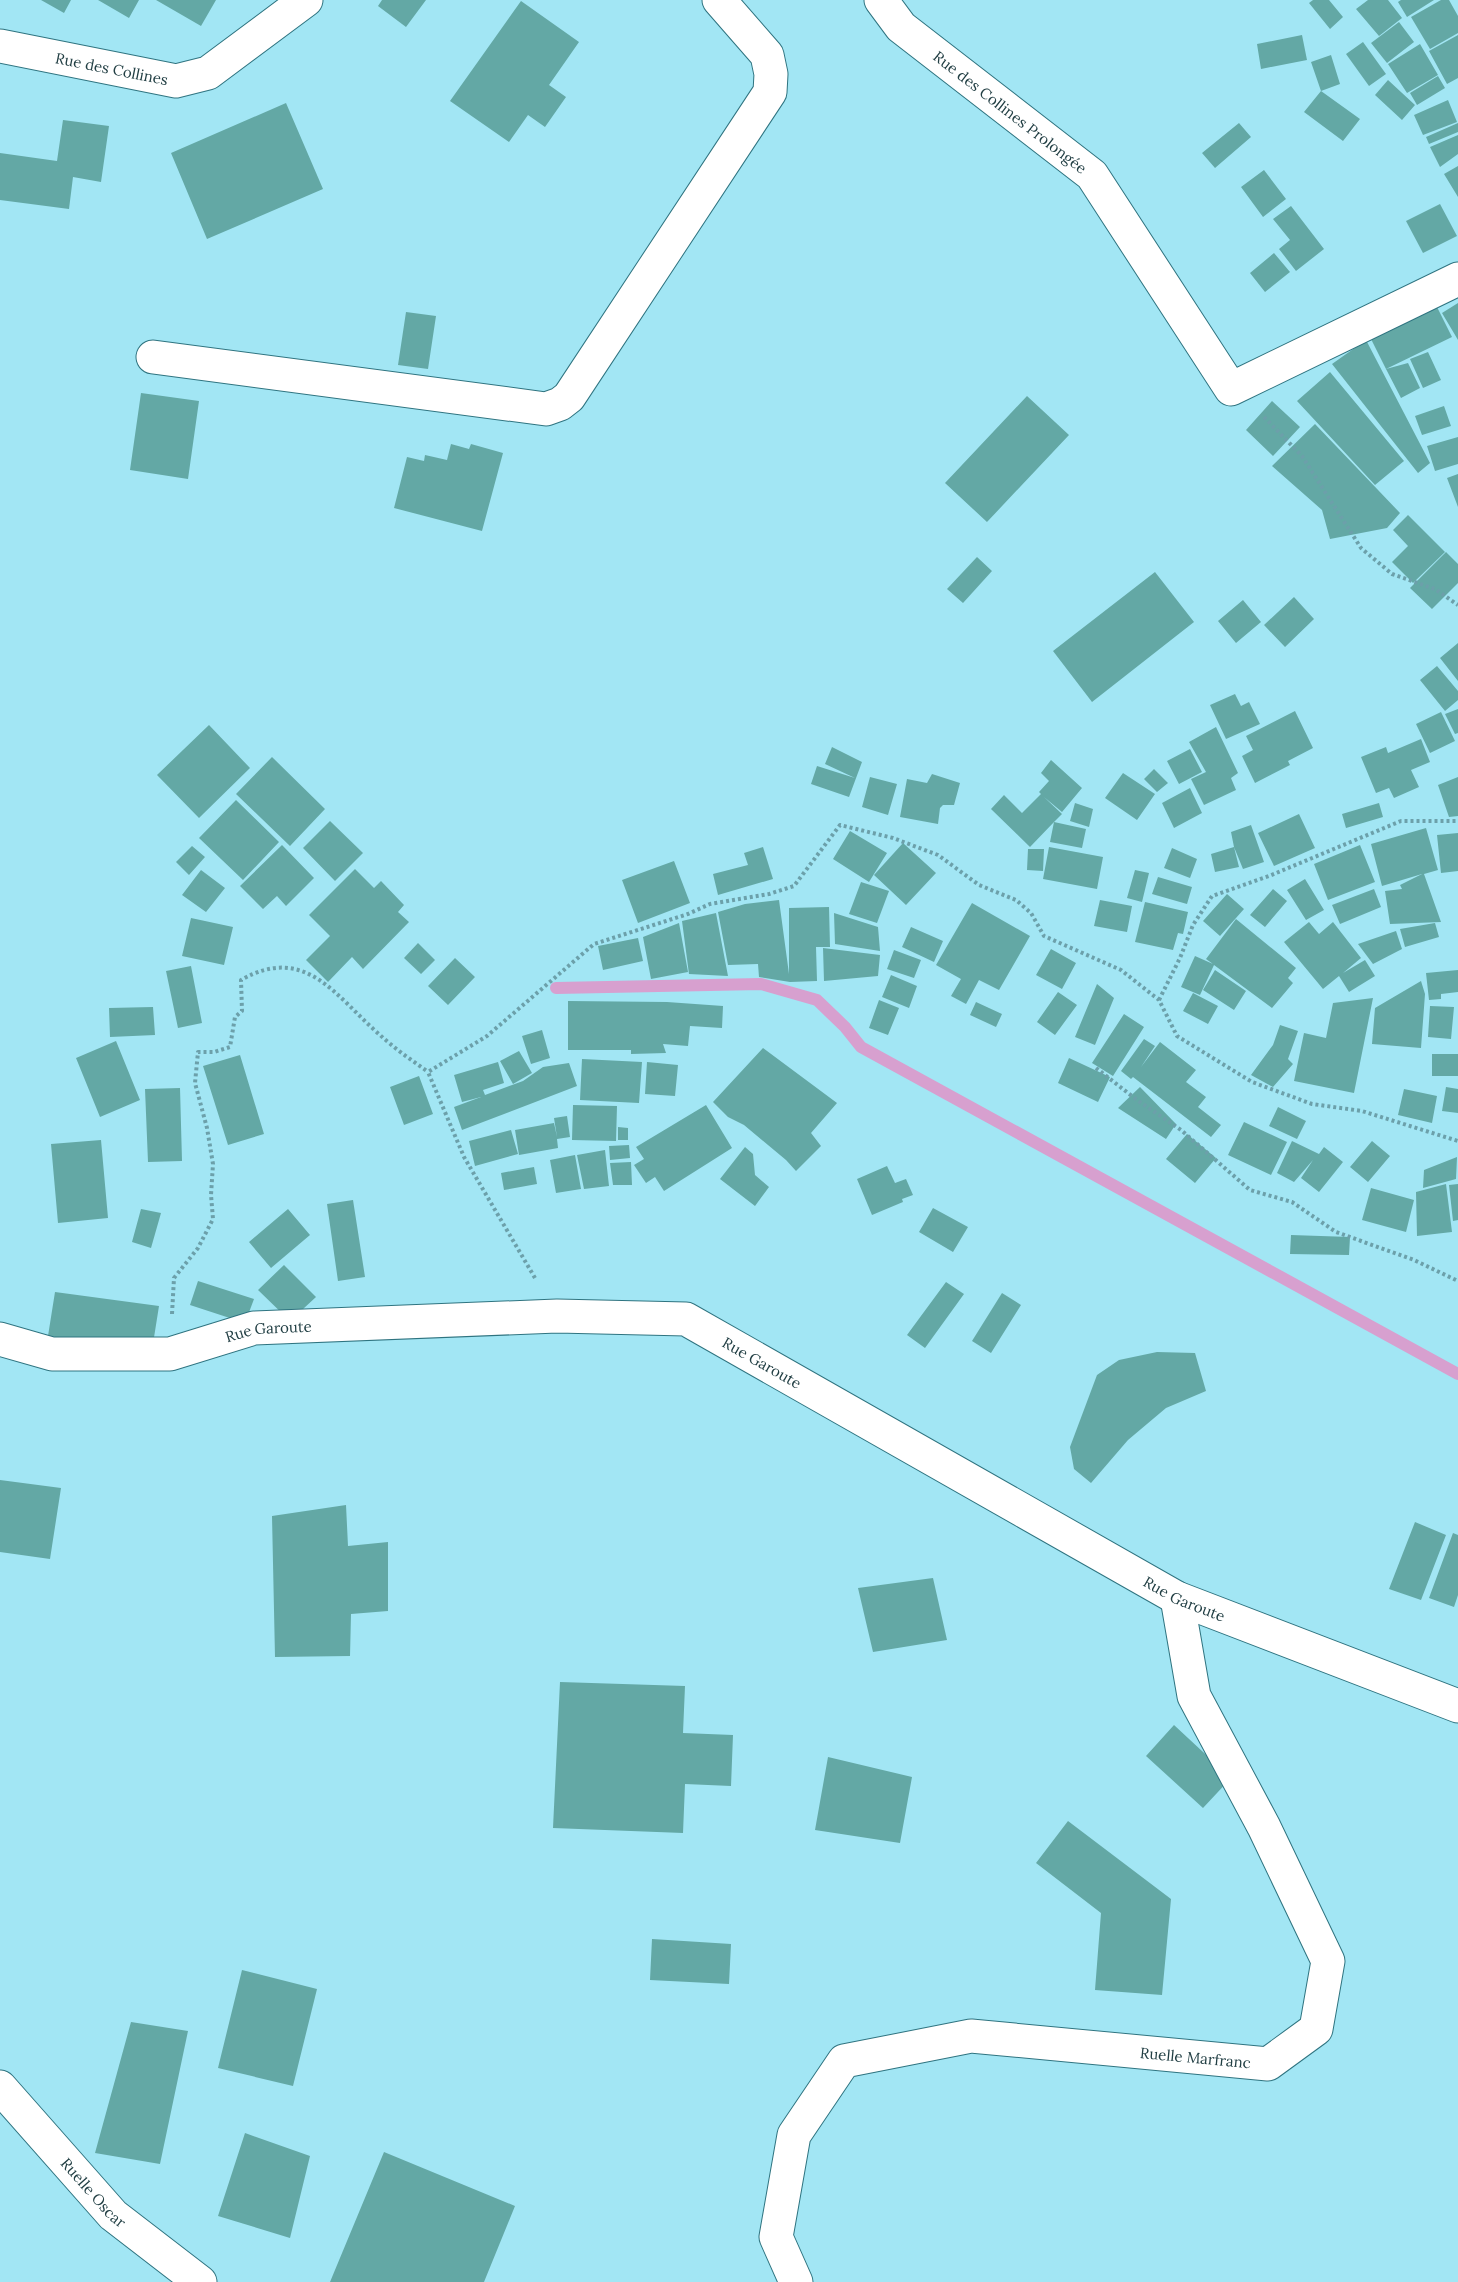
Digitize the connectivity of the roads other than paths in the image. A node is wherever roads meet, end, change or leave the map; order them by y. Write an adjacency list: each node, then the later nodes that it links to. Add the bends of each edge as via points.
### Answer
1 (306, 0): 4 (street, Rue des Collines, via 208,73 176,81)
2 (719, 0): 6 (street, via 767,55 770,92 569,397 560,404 546,409)
3 (881, 0): 5 (street, Rue des Collines Prolongée, via 901,27 1092,175 1231,389)
4 (0, 46)
5 (1458, 279)
6 (153, 357)
7 (0, 1339): 8 (street, Rue Garoute, via 52,1354 170,1354 254,1328 557,1316 686,1319)
8 (1177, 1598): 9 (street, Rue Garoute); 12 (street, Ruelle Marfranc, via 1194,1696 1328,1961 1316,2029 1268,2064 971,2036 844,2061 794,2135 776,2237)
9 (1458, 1706)
10 (0, 2087): 11 (street, Ruelle Oscar, via 113,2215)
11 (201, 2282)
12 (796, 2282)

